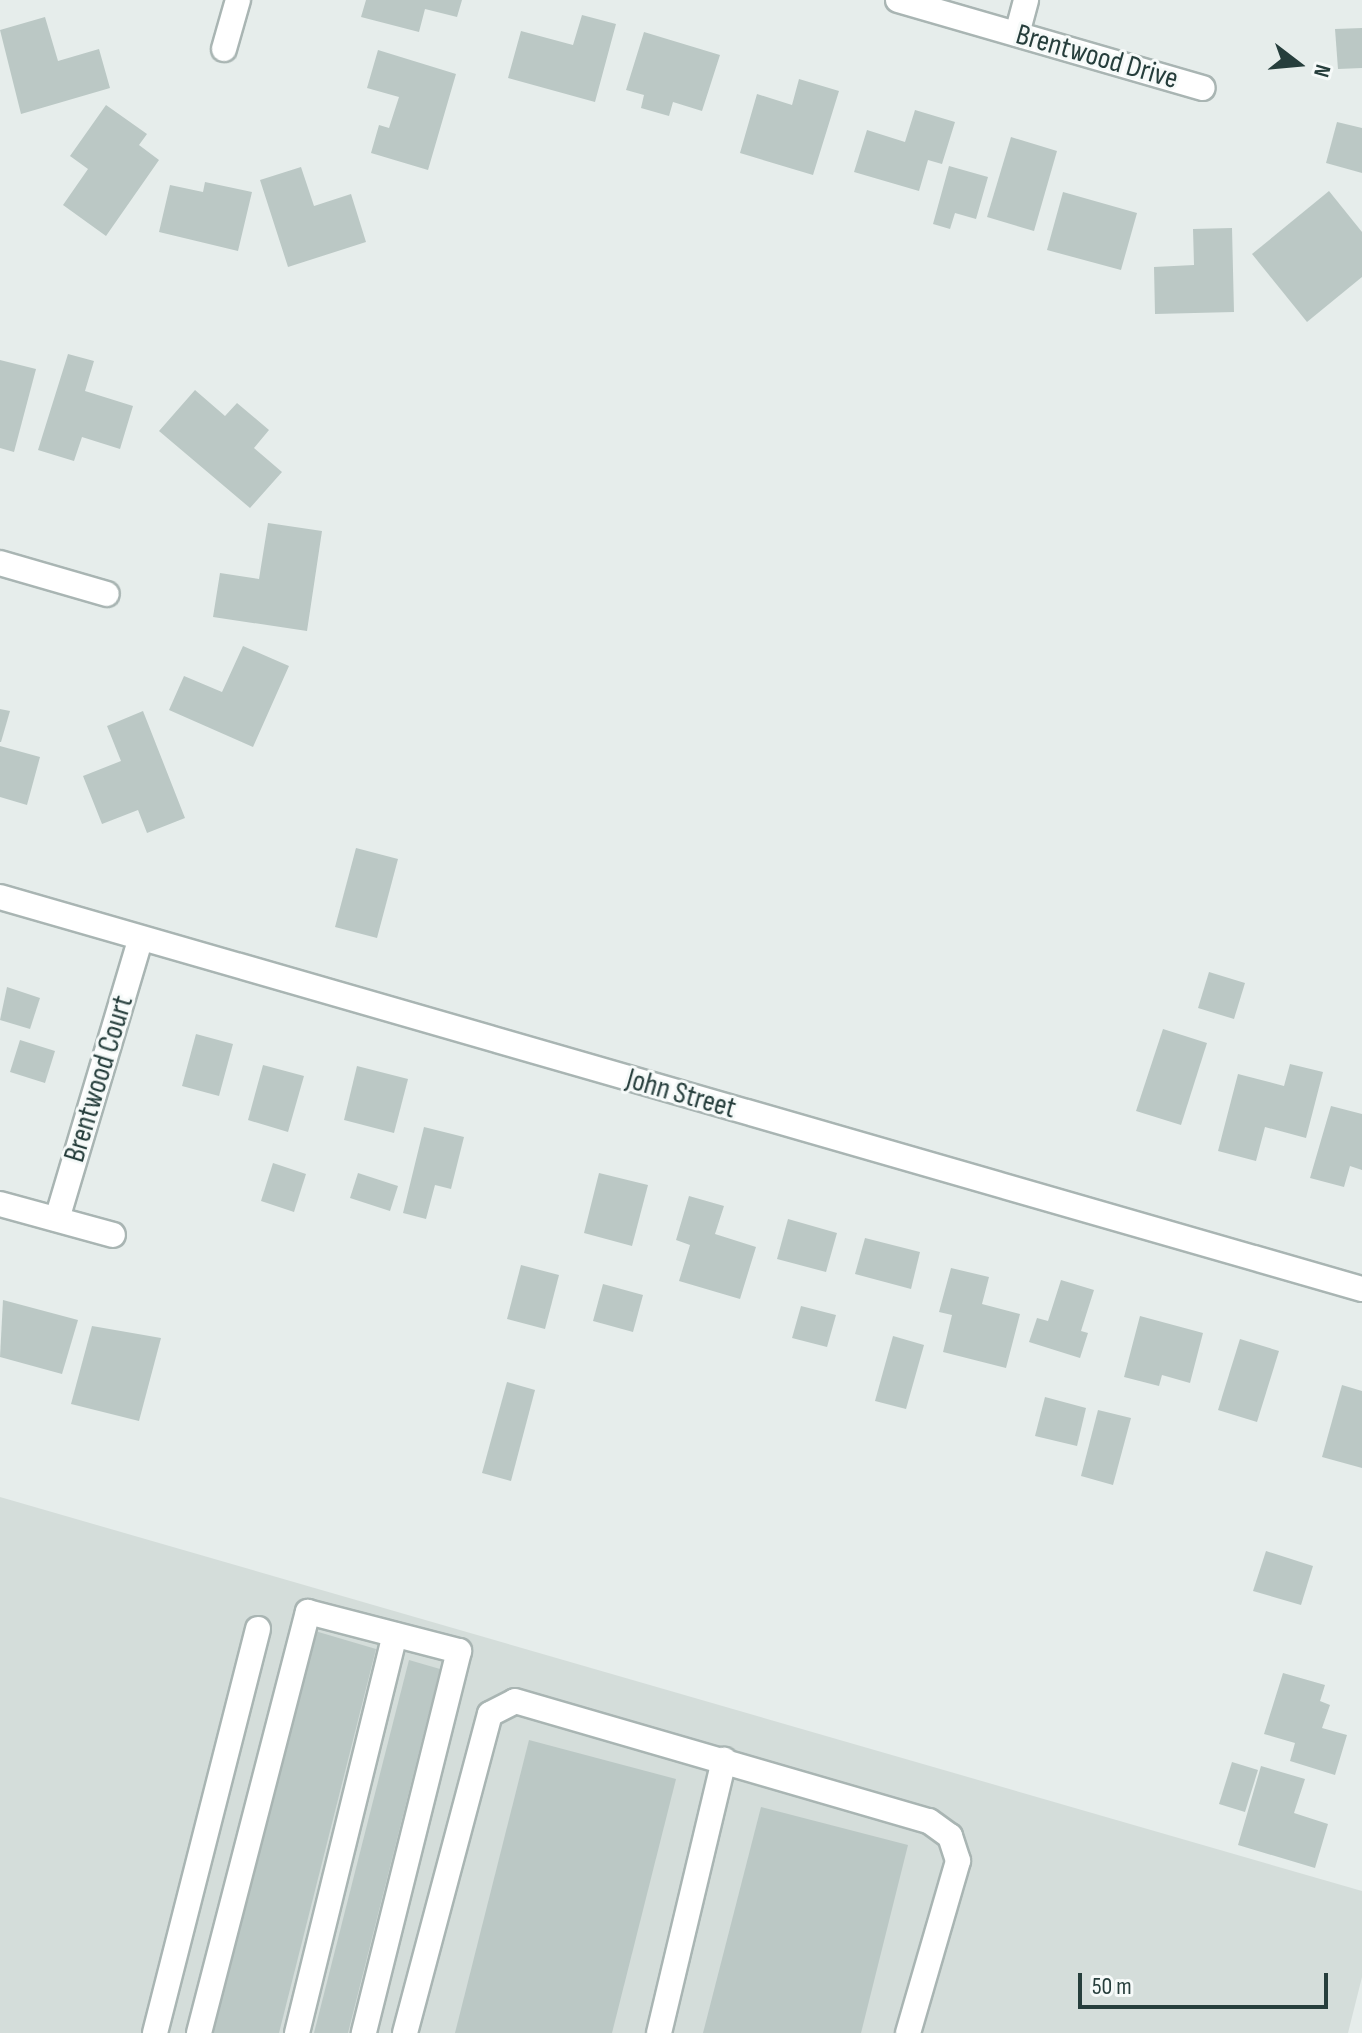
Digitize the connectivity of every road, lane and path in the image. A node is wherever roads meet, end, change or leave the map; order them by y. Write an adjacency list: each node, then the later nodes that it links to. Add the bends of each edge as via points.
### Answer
1 (238, 0): 5 (street)
2 (898, 0): 4 (street, Brentwood Drive)
3 (1026, 0): 4 (street)
4 (1017, 34): 6 (street, Brentwood Drive)
5 (224, 49)
6 (1203, 88)
7 (0, 563): 8 (street)
8 (107, 594)
9 (0, 897): 10 (street, John Street)
10 (140, 940): 12 (street, Brentwood Court); 14 (street, John Street)
11 (0, 1204): 12 (street)
12 (57, 1219): 13 (street)
13 (113, 1235)
14 (1362, 1289)
15 (258, 1629): 18 (street)
16 (395, 1635): 19 (street, via 308,1612); 20 (street); 21 (street, via 459,1651)
17 (724, 1760): 22 (street, via 537,1705 515,1701 490,1714); 23 (street); 24 (street, via 929,1821 950,1836 958,1861)
18 (155, 2033)
19 (199, 2033)
20 (297, 2033)
21 (364, 2033)
22 (405, 2033)
23 (659, 2033)
24 (908, 2033)

